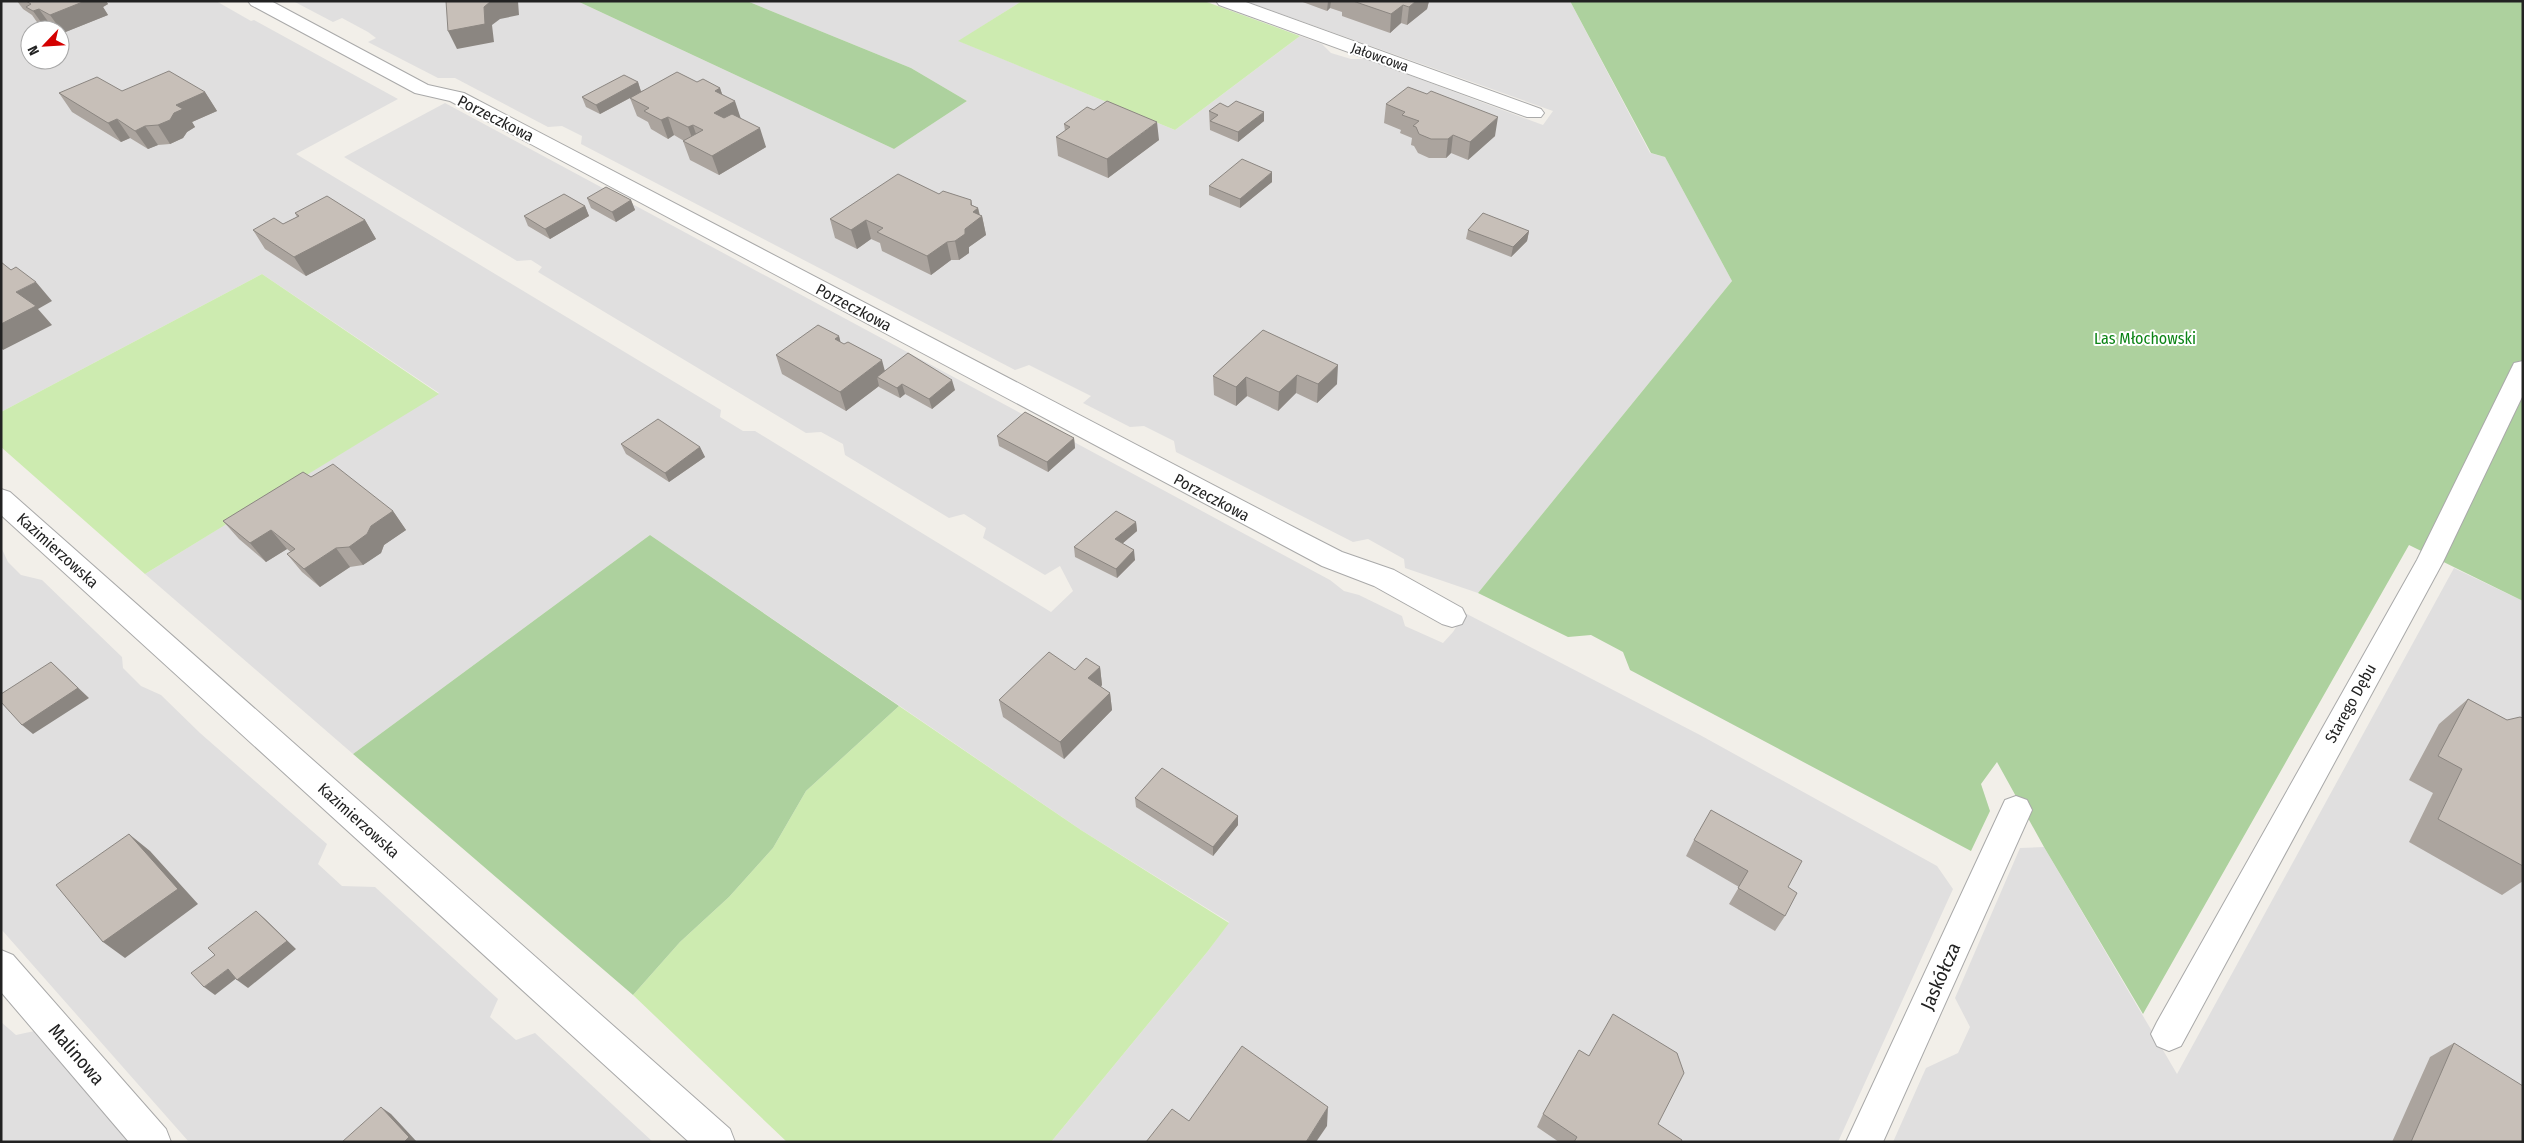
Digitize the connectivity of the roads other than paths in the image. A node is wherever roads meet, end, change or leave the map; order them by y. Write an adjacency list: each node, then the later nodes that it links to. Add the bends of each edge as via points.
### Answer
1 (256, 1): 6 (street, Porzeczkowa, via 422,89 457,97 1332,560 1384,578)
2 (1225, 1): 3 (street, Jałowcowa)
3 (1534, 113)
4 (2523, 369): 9 (street, Starego Dębu, via 2429,562)
5 (1, 499): 11 (street, Kazimierzowska)
6 (1452, 616)
7 (2016, 810): 12 (street, Jaskółcza)
8 (1, 966): 10 (street, Malinowa)
9 (2169, 1034)
10 (153, 1142)
11 (717, 1142)
12 (1864, 1142)

